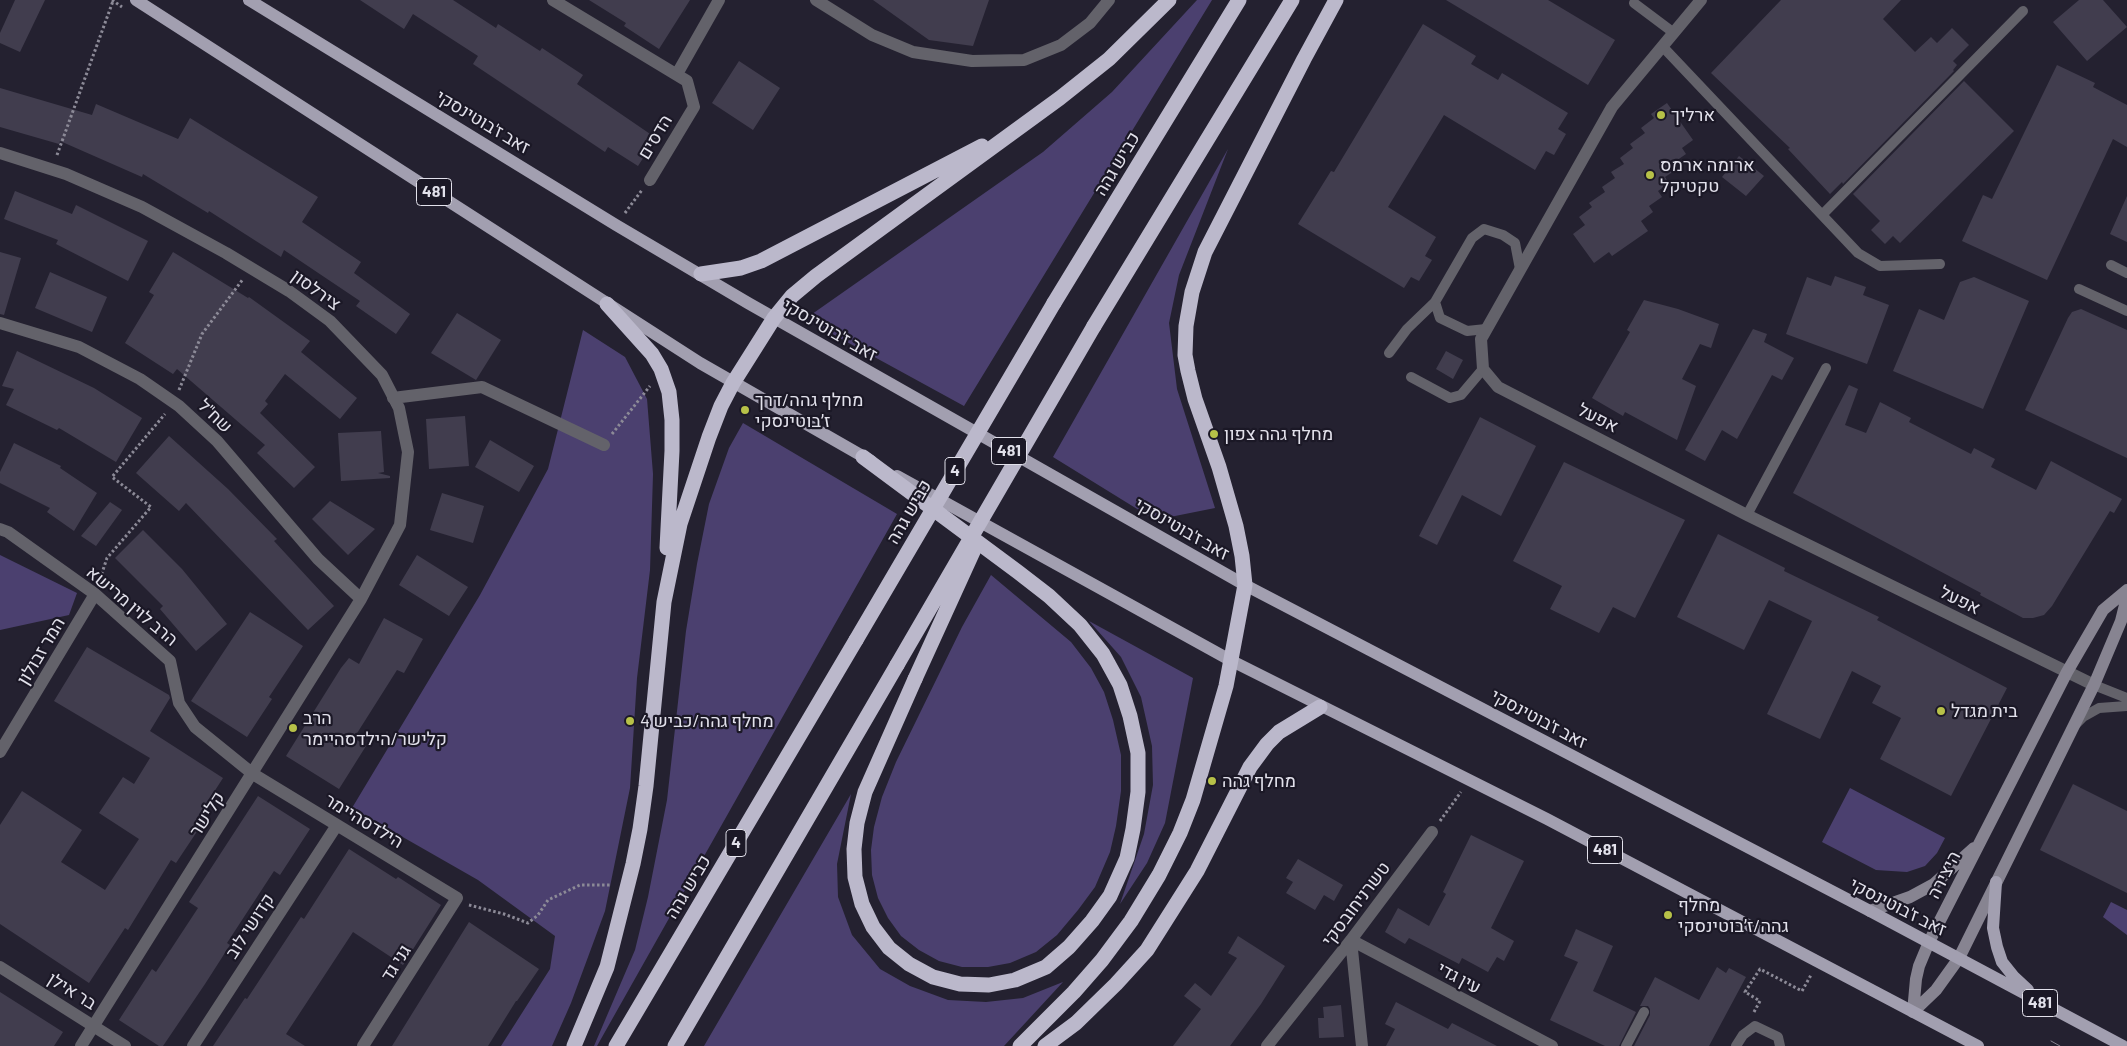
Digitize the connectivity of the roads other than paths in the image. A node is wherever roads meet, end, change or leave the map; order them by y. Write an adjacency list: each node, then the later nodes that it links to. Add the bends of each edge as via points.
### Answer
1 (136, 0): 28 (main road, 481)
2 (249, 0): 25 (main road, זאב ז'בוטינסקי / 481)
3 (553, 0): 16 (street, הדסים)
4 (719, 0): 16 (street)
5 (816, 0): 6 (street, via 872,35 913,52 972,61 1024,60 1061,45 1090,23)
6 (1109, 0)
7 (1169, 0): 17 (highway, via 1109,59)
8 (1239, 0): 78 (highway, כביש גהה / 4, bridge, via 1054,303)
9 (1292, 0): 41 (highway, bridge)
10 (1336, 0): 44 (highway, via 1205,252 1192,292 1186,326 1188,372 1236,526)
11 (1702, 0): 14 (street)
12 (1634, 3): 14 (lane)
13 (2023, 10): 20 (lane)
14 (1674, 33): 15 (street)
15 (1663, 47): 20 (lane); 23 (street, via 1612,107)
16 (677, 74): 19 (street, הדסים, via 688,81 694,107)
17 (1023, 125): 25 (highway, via 761,261 741,268); 30 (highway, via 816,276 792,296)
18 (0, 153): 38 (street, צירלסון, via 52,170 142,207 289,291 330,321 382,375)
19 (650, 180)
20 (1822, 215): 21 (lane, via 1858,253 1880,266)
21 (1940, 264)
22 (2111, 265): 24 (lane)
23 (1520, 269): 27 (lane, via 1515,242 1484,229 1472,238); 32 (street)
24 (2127, 273)
25 (701, 274): 30 (main road, זאב ז'בוטינסקי / 481)
26 (2079, 289): 29 (lane)
27 (1434, 302): 32 (lane, via 1440,318 1467,330); 33 (lane)
28 (607, 304): 37 (main road, 481); 49 (highway, via 652,354 669,392 672,451)
29 (2127, 311)
30 (774, 318): 37 (highway); 44 (main road, זאב ז'בוטינסקי / 481)
31 (0, 322): 48 (street, שח"ל, via 79,347 140,379 174,403 217,441 318,559)
32 (1486, 329): 35 (street, via 1481,339)
33 (1389, 353)
34 (1826, 368): 42 (lane)
35 (1483, 369): 36 (lane, via 1462,394 1450,398); 42 (street, אפעל, via 1498,387)
36 (1411, 377)
37 (733, 383): 40 (main road, 481); 49 (highway, via 694,476 680,524)
38 (393, 398): 39 (street, via 482,388); 48 (street, צירלסון, via 399,408 408,452 400,525)
39 (604, 445)
40 (863, 457): 41 (highway, bridge, via 1018,572 1080,625 1103,654 1120,685 1130,716 1138,753 1134,829 1127,858 1110,896 1069,947 1046,966 1015,980 989,985 960,984 933,977 889,948 873,927 862,904 855,878 854,849 868,785 915,679); 50 (main road, 481)
41 (1014, 462): 79 (highway, bridge)
42 (1747, 515): 51 (street, אפעל)
43 (0, 528): 46 (street, הרב לוין מרישא)
44 (1244, 585): 50 (highway); 64 (main road, זאב ז'בוטינסקי / 481)
45 (2127, 590): 51 (street, היצירה, via 2103,610)
46 (95, 594): 57 (street, המר זבולון); 58 (street, הרב לוין מרישא, via 170,661 179,703 195,728)
47 (2127, 597): 52 (street, via 2121,621)
48 (361, 599): 58 (street, קלישר)
49 (664, 602): 77 (highway, via 642,812 633,864 607,967)
50 (1230, 660): 55 (main road, 481); 80 (highway, via 1226,686 1193,800 1159,875 1132,921 1102,960)
51 (2067, 672): 52 (street, אפעל); 61 (street, היצירה)
52 (2094, 685): 53 (lane); 56 (street)
53 (2127, 698)
54 (2127, 706): 56 (lane, via 2099,708 2083,717)
55 (1320, 707): 70 (main road, 481, via 1547,819); 81 (highway, via 1279,732 1266,744 1250,767 1197,870 1148,950 1076,1023)
56 (2073, 729): 62 (street)
57 (0, 752)
58 (253, 774): 59 (street, הילדסהיימר); 72 (street, קלישר)
59 (337, 825): 63 (street, הילדסהיימר); 75 (street, קדושי לוב)
60 (1432, 832): 65 (street, טשרניחובסקי)
61 (1982, 841): 64 (street, via 1934,884 1910,897); 66 (street, היצירה)
62 (1996, 882): 67 (street); 71 (main road, via 1993,928 2002,962 2025,988)
63 (456, 900): 76 (street, גני גד)
64 (1870, 911): 66 (main road, זאב ז'בוטינסקי / 481)
65 (1351, 940): 82 (street, טשרניחובסקי); 83 (street); 84 (street, עין גדי)
66 (1929, 942): 67 (main road, זאב ז'בוטינסקי / 481); 70 (street, היצירה, via 1916,979)
67 (1959, 958): 70 (street, via 1936,990); 71 (main road, זאב ז'בוטינסקי / 481)
68 (0, 966): 72 (street, בר אילן)
69 (1644, 1012): 85 (lane)
70 (1913, 1012): 88 (main road, 481)
71 (2058, 1013): 89 (main road, זאב ז'בוטינסקי / 481)
72 (94, 1026): 73 (street, קלישר); 74 (street, בר אילן)
73 (81, 1046)
74 (125, 1046)
75 (193, 1046)
76 (363, 1046)
77 (574, 1046)
78 (616, 1046)
79 (675, 1046)
80 (1020, 1046)
81 (1045, 1046)
82 (1267, 1046)
83 (1362, 1046)
84 (1552, 1046)
85 (1626, 1046)
86 (1736, 1046): 87 (lane, via 1743,1035 1755,1026 1778,1037)
87 (1780, 1046)
88 (1978, 1046)
89 (2122, 1046)

